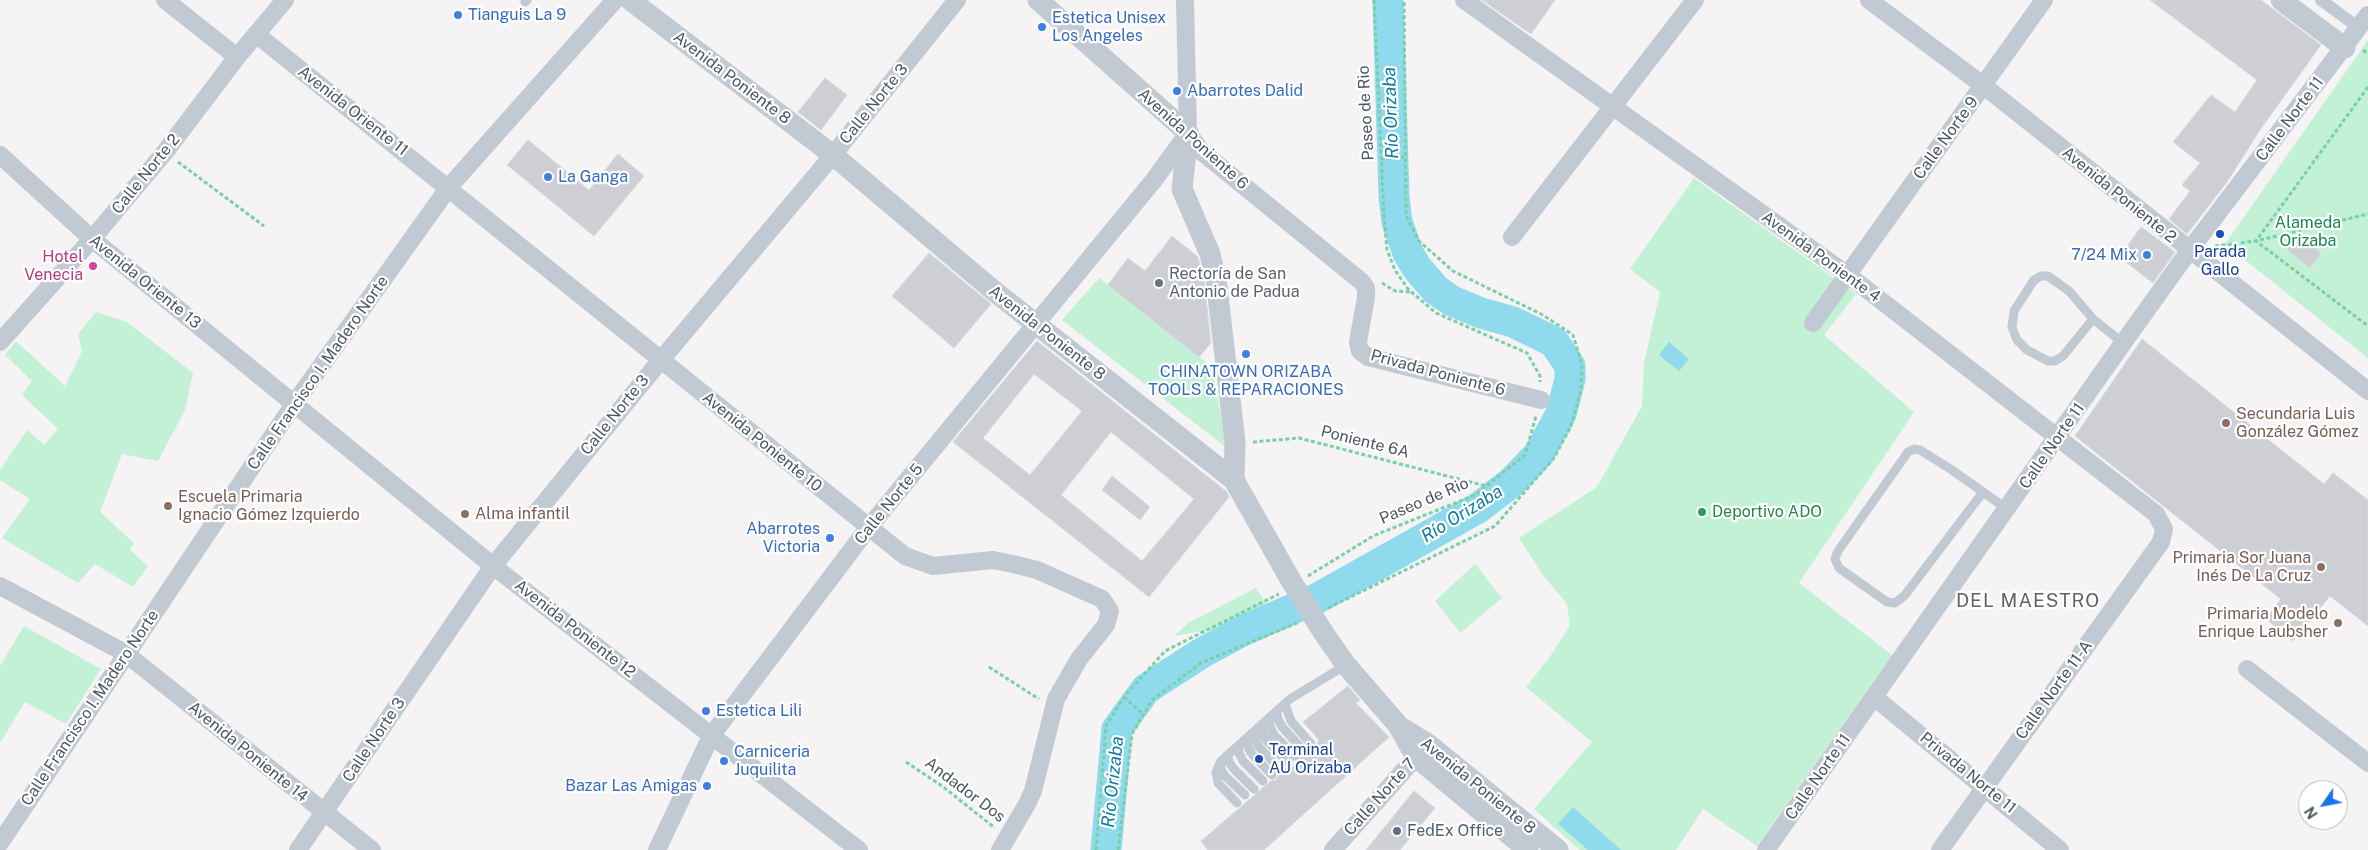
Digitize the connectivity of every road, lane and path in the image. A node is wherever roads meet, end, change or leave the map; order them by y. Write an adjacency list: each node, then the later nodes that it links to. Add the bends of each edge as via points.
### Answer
1 (164, 0): 18 (street)
2 (285, 0): 16 (street, Calle Norte 2)
3 (615, 0): 29 (street, Calle Francisco I. Madero Norte)
4 (630, 0): 25 (street, Avenida Poniente 8)
5 (957, 0): 25 (street, Calle Norte 3)
6 (1038, 0): 22 (street, Avenida Poniente 6)
7 (1186, 0): 22 (street)
8 (1374, 0): 27 (path, Paseo de Rio)
9 (1464, 0): 21 (street, Avenida Poniente 4)
10 (1695, 0): 21 (street)
11 (1869, 0): 19 (street, Avenida Poniente 2)
12 (2044, 0): 19 (street, Calle Norte 9)
13 (2281, 0): 17 (street)
14 (2321, 0): 15 (street)
15 (2364, 22): 17 (street, Calle Norte 11)
16 (256, 34): 18 (street, Calle Norte 2); 29 (street, Avenida Oriente 11)
17 (2345, 48): 36 (street, Calle Norte 11)
18 (237, 57): 23 (street, Calle Norte 2)
19 (1984, 86): 36 (street, Avenida Poniente 2); 37 (street, Calle Norte 9)
20 (2368, 87): 35 (path)
21 (1613, 107): 33 (street); 37 (street, Avenida Poniente 4)
22 (1188, 133): 28 (street, Calle Norte 5); 30 (street); 38 (street, Avenida Poniente 6, via 1202,152)
23 (165, 152): 32 (path); 34 (street, Calle Norte 2)
24 (0, 155): 34 (street, Avenida Oriente 13)
25 (832, 155): 42 (street, Avenida Poniente 8); 46 (street, Calle Norte 3)
26 (1406, 157): 27 (path)
27 (1381, 159): 39 (path, Paseo de Rio, via 1387,250 1395,270)
28 (1154, 180): 30 (street); 42 (street, Calle Norte 5)
29 (449, 187): 46 (street, Avenida Poniente 10); 49 (street, Calle Francisco I. Madero Norte)
30 (1182, 189): 51 (street, via 1210,254 1216,279)
31 (2368, 214): 35 (path)
32 (264, 226)
33 (1512, 237)
34 (92, 240): 44 (street, Calle Norte 2); 49 (street, Avenida Oriente 13)
35 (2256, 241): 36 (path); 43 (path)
36 (2190, 251): 45 (street, Calle Norte 11); 47 (street, Avenida Poniente 2)
37 (1846, 274): 41 (street, Calle Norte 9); 50 (street, Avenida Poniente 4)
38 (1364, 289): 39 (path, via 1382,283 1395,291); 48 (street, Privada Poniente 6, via 1358,342 1360,351 1368,357)
39 (1412, 292): 48 (path, Paseo de Rio, via 1436,313 1527,353 1540,376)
40 (2093, 319): 40 (lane, via 2063,356 2055,361 2048,361 2027,350 2017,340 2012,327 2014,311 2034,280 2041,276 2048,276 2069,291); 45 (lane)
41 (1813, 323)
42 (1036, 324): 52 (street, Avenida Poniente 8); 56 (street, Calle Norte 5)
43 (2368, 326)
44 (0, 342)
45 (2123, 343): 50 (street, Calle Norte 11)
46 (660, 361): 56 (street, Avenida Poniente 10); 58 (street, Calle Norte 3)
47 (2368, 391)
48 (1541, 400): 53 (path, Paseo de Rio, via 1525,455)
49 (294, 404): 58 (street, Avenida Poniente 12); 61 (street, Calle Francisco I. Madero Norte)
50 (2058, 438): 55 (street, Calle Norte 11); 57 (street, Avenida Poniente 4, via 2156,514)
51 (1235, 442): 52 (street); 53 (path, Poniente 6A, via 1299,438)
52 (1234, 480): 59 (street, Avenida Poniente 8)
53 (1486, 486): 59 (path, Paseo de Rio, via 1475,495 1373,536)
54 (1983, 492): 54 (lane, via 1914,449 1908,452 1834,559 1839,568 1879,597 1895,603); 55 (lane)
55 (2007, 509): 66 (street, Calle Norte 11)
56 (869, 527): 69 (street, Avenida Poniente 10, via 905,556 919,562 948,566 994,560 1037,570 1102,599 1110,612 1106,625 1066,678); 73 (street, Calle Norte 5)
57 (2164, 529): 83 (street, Calle Norte 11-A, via 2161,542)
58 (493, 566): 73 (street, Avenida Poniente 12); 87 (street, Calle Norte 3)
59 (1294, 582): 63 (street, Avenida Poniente 8, bridge); 67 (path, Paseo de Rio, via 1265,603 1165,651)
60 (0, 586): 61 (street, Avenida Poniente 14)
61 (126, 653): 87 (street, Avenida Poniente 14); 88 (street, Calle Francisco I. Madero Norte)
62 (1201, 663): 71 (path, via 1152,700)
63 (1346, 665): 68 (lane); 75 (street, Avenida Poniente 8)
64 (989, 667): 69 (path)
65 (2248, 669): 79 (street)
66 (1874, 697): 83 (street, Privada Norte 11); 99 (street, Calle Norte 11)
67 (1125, 698): 71 (path); 94 (path, Paseo de Rio, via 1106,726)
68 (1285, 704): 70 (lane); 70 (lane, via 1307,747 1283,728)
69 (1053, 708): 89 (street, via 1033,791)
70 (1277, 712): 72 (lane)
71 (1143, 714): 95 (path, via 1132,734)
72 (1259, 728): 74 (lane); 77 (lane, via 1270,727); 80 (lane, via 1256,740); 81 (lane, via 1248,746)
73 (711, 736): 92 (street, Calle Norte 5); 93 (street, Avenida Poniente 12)
74 (1239, 746): 76 (lane); 82 (lane, via 1243,761)
75 (1422, 750): 96 (street, Calle Norte 7); 97 (street, Avenida Poniente 8); 98 (street, Avenida Poniente 8)
76 (1225, 758): 84 (lane); 85 (lane, via 1221,770); 86 (lane, via 1216,772 1218,783)
77 (1291, 759)
78 (906, 762): 89 (path, Andador Dos, via 942,786)
79 (2368, 763)
80 (1280, 768)
81 (1272, 775)
82 (1263, 781)
83 (1985, 787): 100 (street, Calle Norte 11-A); 101 (street, Privada Norte 11)
84 (1254, 789)
85 (1245, 795)
86 (1237, 803)
87 (324, 814): 90 (street, Calle Norte 3); 91 (street, Avenida Poniente 14)
88 (0, 843)
89 (1004, 844)
90 (298, 850)
91 (372, 850)
92 (656, 850)
93 (859, 850)
94 (1096, 850)
95 (1118, 850)
96 (1333, 850)
97 (1528, 850)
98 (1558, 850)
99 (1766, 850)
100 (1940, 850)
101 (2060, 850)

